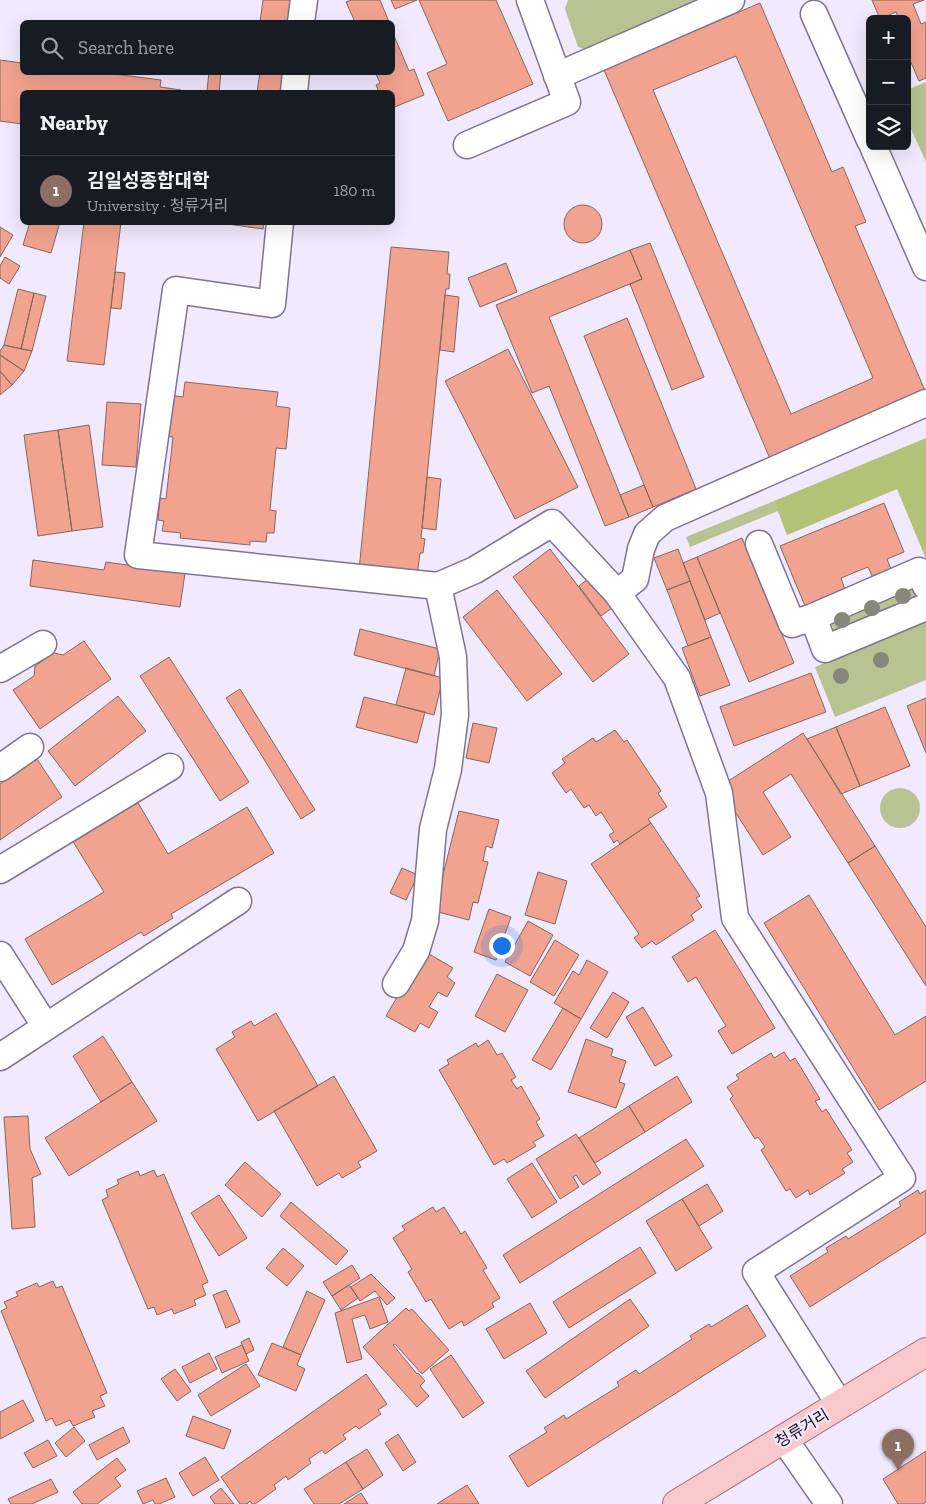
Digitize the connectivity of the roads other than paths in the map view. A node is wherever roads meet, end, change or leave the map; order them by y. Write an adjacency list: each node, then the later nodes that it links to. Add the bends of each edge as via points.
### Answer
1 (304, 0): 5 (lane)
2 (530, 0): 7 (lane)
3 (731, 0): 7 (lane)
4 (814, 14): 9 (lane)
5 (301, 20)
6 (296, 75): 8 (lane)
7 (557, 76): 10 (lane, via 567,102)
8 (294, 90)
9 (866, 131)
10 (467, 145)
11 (874, 150): 13 (lane)
12 (280, 225): 16 (lane, via 272,304 176,290 138,555)
13 (926, 267)
14 (926, 403): 18 (lane, via 665,518 648,534 635,580)
15 (759, 544): 20 (lane, via 792,624)
16 (438, 586): 18 (lane, via 475,570 552,523); 29 (lane, via 453,657 455,715 448,769 432,829 425,921 416,951)
17 (926, 586): 20 (lane, via 919,571)
18 (617, 593): 33 (lane, via 677,678 719,794 735,918 902,1178 756,1272)
19 (926, 607): 20 (lane, via 825,649)
20 (813, 617)
21 (43, 644): 22 (lane)
22 (0, 669)
23 (30, 747): 25 (lane)
24 (170, 767): 26 (lane)
25 (0, 768)
26 (0, 870)
27 (238, 901): 30 (lane)
28 (0, 955): 30 (lane)
29 (396, 984)
30 (46, 1027): 31 (lane)
31 (0, 1057)
32 (926, 1352): 33 (main road, 청류거리)
33 (840, 1405): 34 (main road, 청류거리)
34 (784, 1439): 35 (main road, 청류거리); 36 (lane)
35 (677, 1504)
36 (829, 1504)

